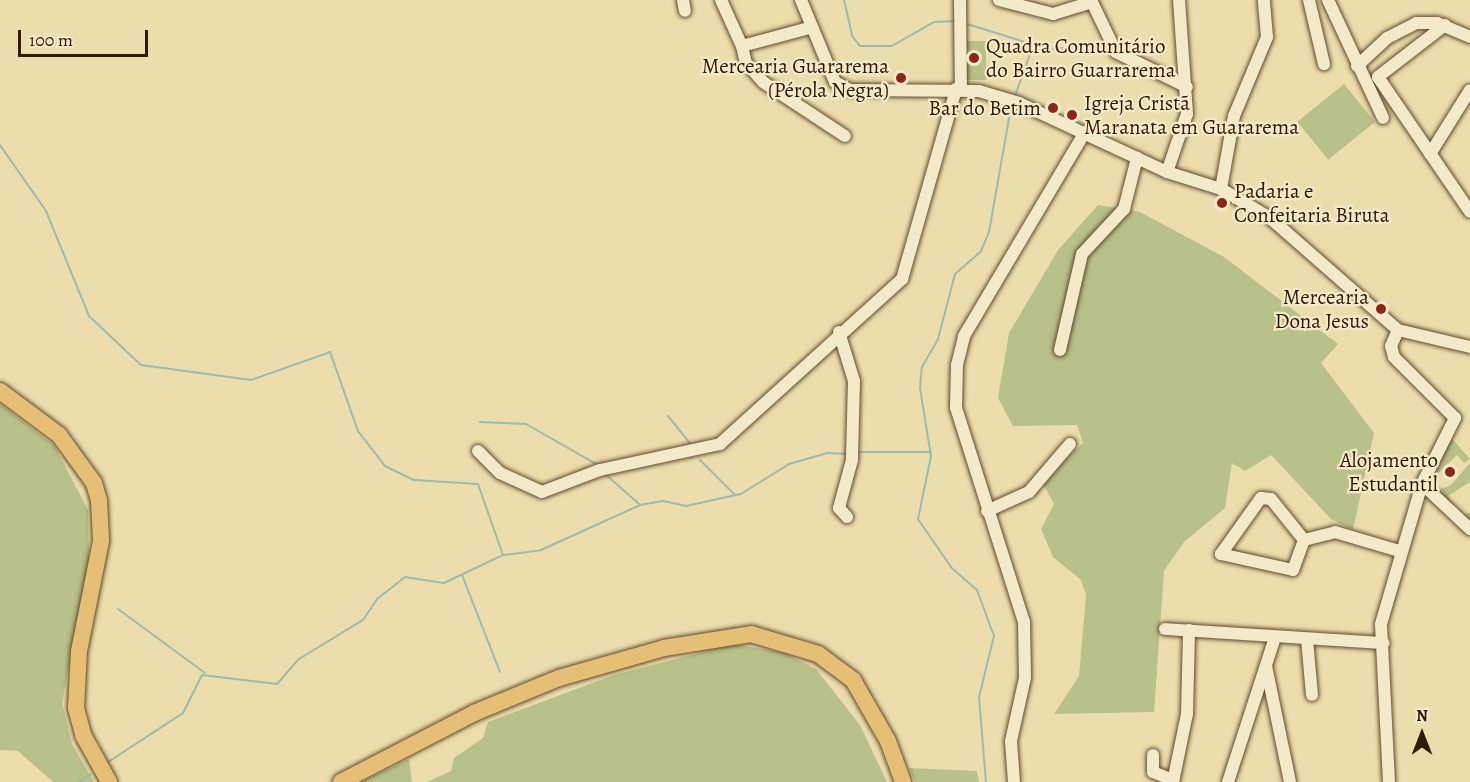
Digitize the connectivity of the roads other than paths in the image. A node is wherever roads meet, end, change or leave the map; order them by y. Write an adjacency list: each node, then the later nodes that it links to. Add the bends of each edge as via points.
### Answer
1 (721, 0): 13 (street)
2 (801, 0): 11 (street)
3 (960, 0): 17 (street)
4 (999, 0): 9 (street, via 1053,14)
5 (1179, 0): 16 (street)
6 (1264, 0): 25 (street, via 1267,37 1234,116)
7 (1309, 0): 14 (street)
8 (1328, 0): 15 (street)
9 (1091, 1): 16 (street, via 1116,52)
10 (1445, 25): 12 (street); 15 (street, via 1423,22 1403,28); 22 (street, via 1378,77)
11 (809, 27): 13 (street); 17 (street, via 835,82 850,90)
12 (1470, 37)
13 (742, 46): 21 (street, via 746,63 763,82)
14 (1324, 64)
15 (1356, 66): 19 (street)
16 (1187, 87): 24 (street, via 1184,127)
17 (959, 89): 20 (street, via 1006,98); 28 (street, via 908,269 892,291)
18 (1470, 90): 22 (street)
19 (1383, 118)
20 (1085, 132): 23 (street); 35 (street, via 959,349 957,408)
21 (845, 136)
22 (1430, 154): 26 (street)
23 (1137, 158): 24 (street); 30 (street, via 1124,209 1082,254)
24 (1167, 172): 25 (street)
25 (1221, 189): 27 (street, via 1270,218)
26 (1470, 212)
27 (1398, 330): 29 (street); 34 (street, via 1391,346 1394,357 1455,418)
28 (839, 332): 33 (street, via 735,432 712,449 600,470 547,492 500,473); 36 (street, via 853,370 853,454 839,508)
29 (1470, 347)
30 (1060, 350)
31 (0, 391): 49 (highway, via 59,435 94,483 99,500 101,541 81,632 76,708 82,735)
32 (1070, 444): 35 (street, via 1029,492)
33 (478, 451)
34 (1422, 484): 37 (street); 39 (street)
35 (987, 511): 52 (street, via 1024,622 1025,678 1011,741)
36 (847, 517)
37 (1470, 529)
38 (1304, 540): 38 (street, via 1271,499 1262,498 1221,554 1293,570); 39 (street, via 1335,532)
39 (1399, 551): 44 (street, via 1381,624)
40 (1165, 629): 41 (street)
41 (1189, 630): 42 (street); 48 (street, via 1187,714)
42 (1275, 637): 43 (street); 45 (street)
43 (1307, 639): 44 (street); 46 (street)
44 (1384, 643): 55 (street)
45 (1266, 666): 53 (street); 54 (street)
46 (1312, 695)
47 (1153, 755): 48 (street, via 1153,772)
48 (1173, 781)
49 (109, 782)
50 (341, 782): 51 (highway, via 474,713 559,678 664,648 751,634 818,654 849,676 888,741)
51 (903, 782)
52 (1014, 782)
53 (1228, 782)
54 (1290, 782)
55 (1389, 782)

